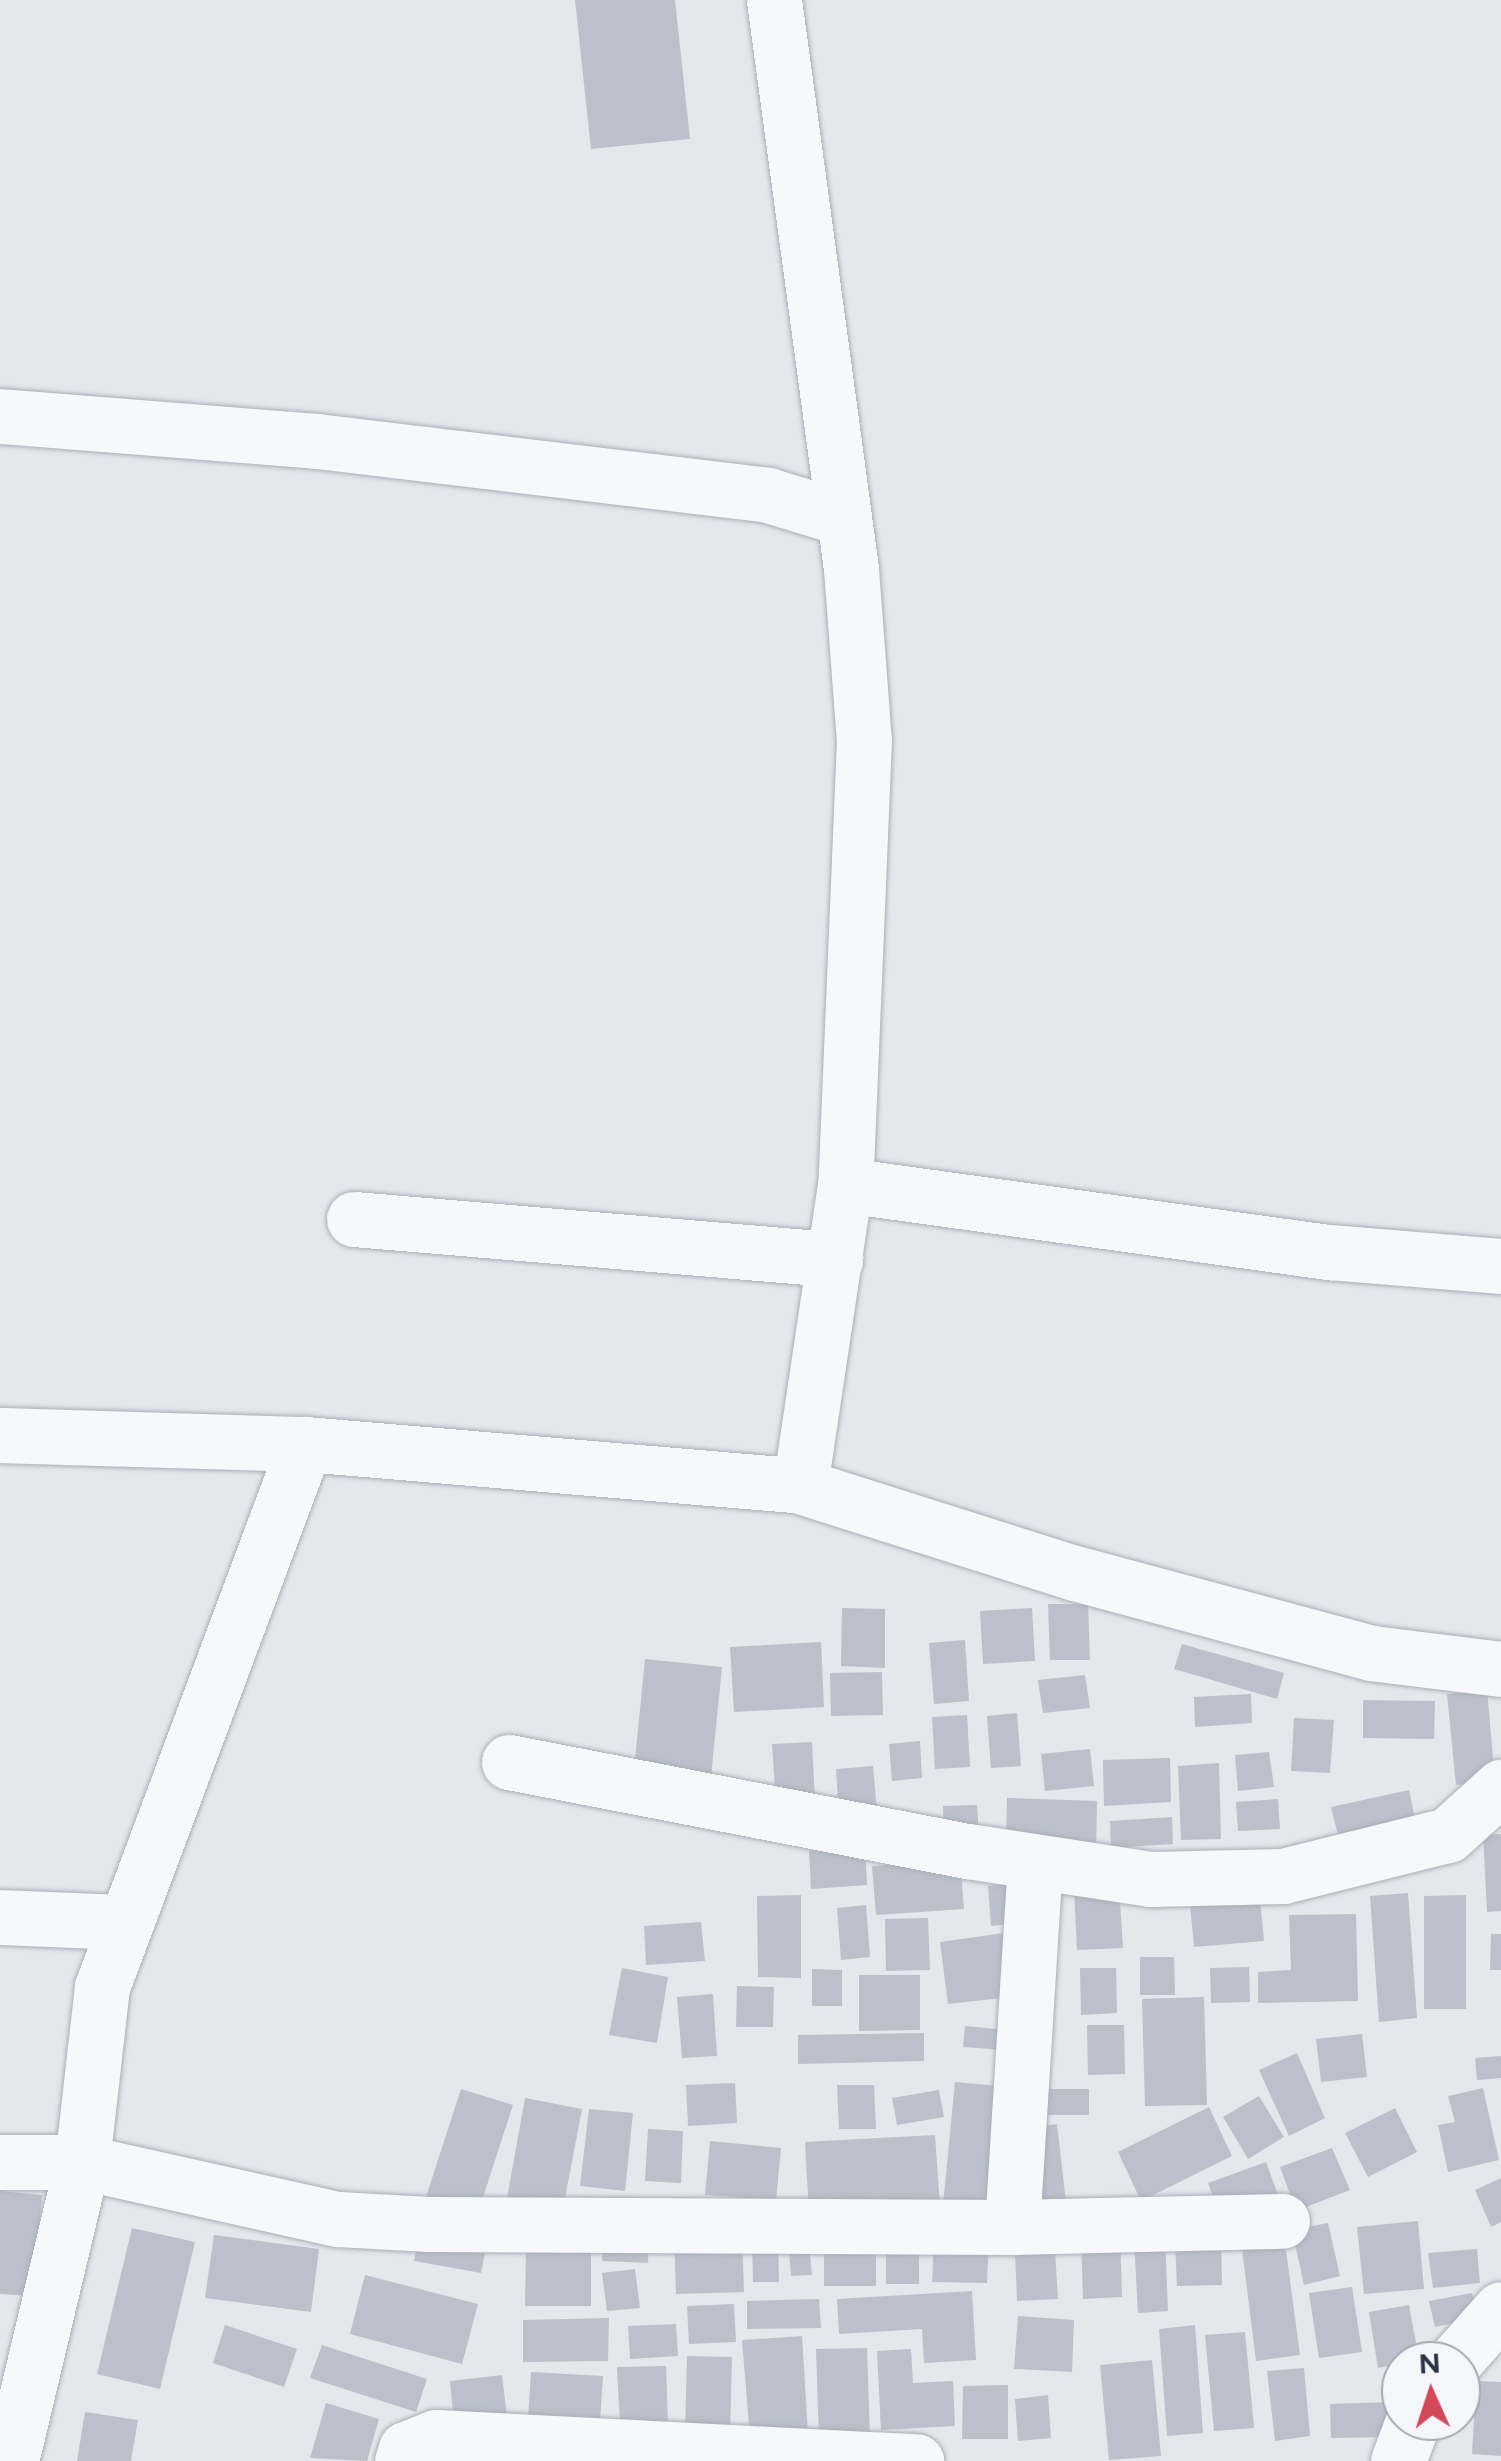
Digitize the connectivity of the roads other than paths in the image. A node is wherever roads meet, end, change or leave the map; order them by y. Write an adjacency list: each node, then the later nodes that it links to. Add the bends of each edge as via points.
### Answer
1 (774, 0): 3 (street)
2 (0, 416): 3 (street, via 318,441 768,495)
3 (840, 518): 4 (street, via 851,569 864,740)
4 (845, 1184): 6 (street); 7 (street, via 1330,1252)
5 (354, 1219): 6 (street)
6 (835, 1259): 10 (street)
7 (1501, 1266)
8 (0, 1436): 9 (street)
9 (305, 1444): 10 (street); 16 (street)
10 (800, 1486): 11 (street, via 1075,1573 1371,1653)
11 (1501, 1669)
12 (509, 1762): 14 (street)
13 (1501, 1787): 14 (street, via 1448,1834 1284,1876 1151,1879)
14 (1035, 1863): 20 (street)
15 (0, 1916): 16 (street)
16 (126, 1922): 18 (street, via 102,1987)
17 (0, 2162): 18 (street)
18 (82, 2162): 20 (street, via 338,2219); 23 (street)
19 (1282, 2220): 20 (street)
20 (1012, 2227)
21 (1501, 2309): 22 (street)
22 (1473, 2341)
23 (11, 2461)
24 (402, 2461): 25 (street, via 406,2449 436,2437)
25 (916, 2461)

